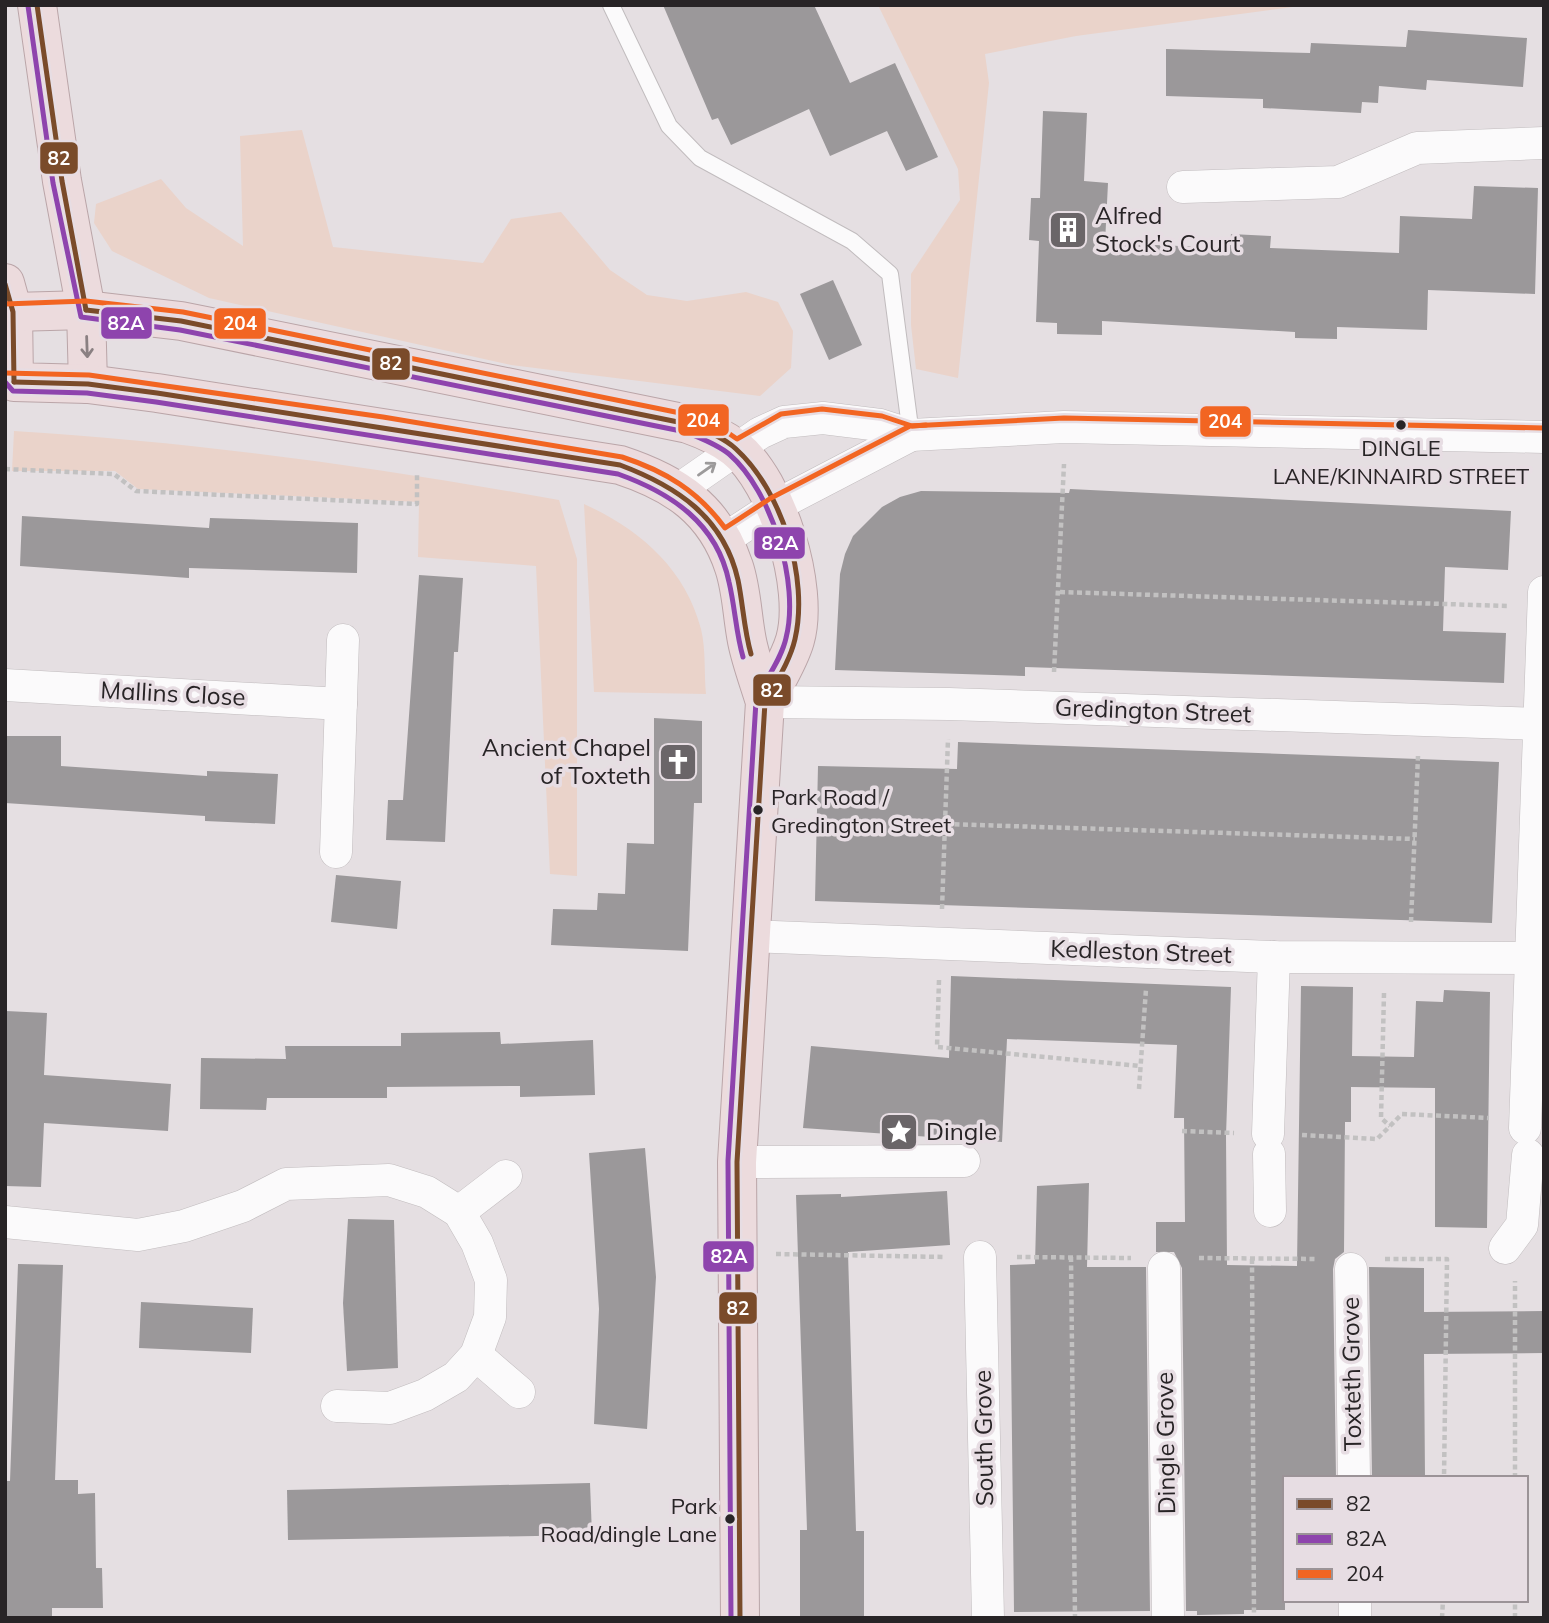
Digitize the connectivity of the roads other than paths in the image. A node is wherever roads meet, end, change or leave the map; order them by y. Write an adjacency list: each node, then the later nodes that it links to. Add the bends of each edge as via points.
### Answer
1 (37, 5): 6 (highway)
2 (611, 5): 8 (lane, via 669,127 692,150 852,241 891,274)
3 (1544, 143): 4 (street, via 1417,149 1338,183)
4 (1183, 187)
5 (9, 298): 6 (highway); 7 (highway, via 15,382)
6 (86, 310): 7 (highway, one-way to 7); 10 (highway, via 181,321 688,424)
7 (88, 384): 11 (highway, via 620,465 658,477)
8 (911, 435): 9 (street, via 1064,427); 10 (street, via 880,425 823,418 784,422); 12 (street)
9 (1544, 437)
10 (737, 449): 11 (street, one-way to 10); 12 (highway, via 761,477)
11 (678, 490): 13 (highway, via 700,508)
12 (775, 506): 13 (street); 18 (highway, via 797,585 796,639)
13 (723, 541): 18 (highway, via 735,568 746,640)
14 (1544, 592): 15 (street)
15 (1543, 607): 20 (street)
16 (344, 640): 19 (street)
17 (5, 685): 19 (street, Mallins Close)
18 (765, 702): 20 (street, Gredington Street); 22 (highway)
19 (341, 704): 21 (street)
20 (1540, 724): 24 (street)
21 (335, 852)
22 (751, 936): 23 (street, Kedleston Street); 26 (highway)
23 (1274, 957): 24 (street, Kedleston Street); 28 (street)
24 (1531, 958): 31 (street, via 1526,1134)
25 (964, 1161): 26 (street)
26 (737, 1162): 39 (highway)
27 (506, 1176): 29 (street)
28 (1270, 1211)
29 (459, 1212): 30 (street, via 427,1192 389,1180 338,1180 286,1185 184,1226 138,1235); 35 (street, via 491,1280 490,1317)
30 (5, 1222)
31 (1514, 1248)
32 (980, 1257): 40 (street, South Grove)
33 (1350, 1262): 38 (street, Toxteth Grove)
34 (1152, 1263): 41 (street, Dingle Grove)
35 (476, 1355): 36 (street); 37 (street, via 456,1377 390,1408)
36 (519, 1392)
37 (337, 1406)
38 (1354, 1476)
39 (740, 1618)
40 (988, 1618)
41 (1168, 1618)

